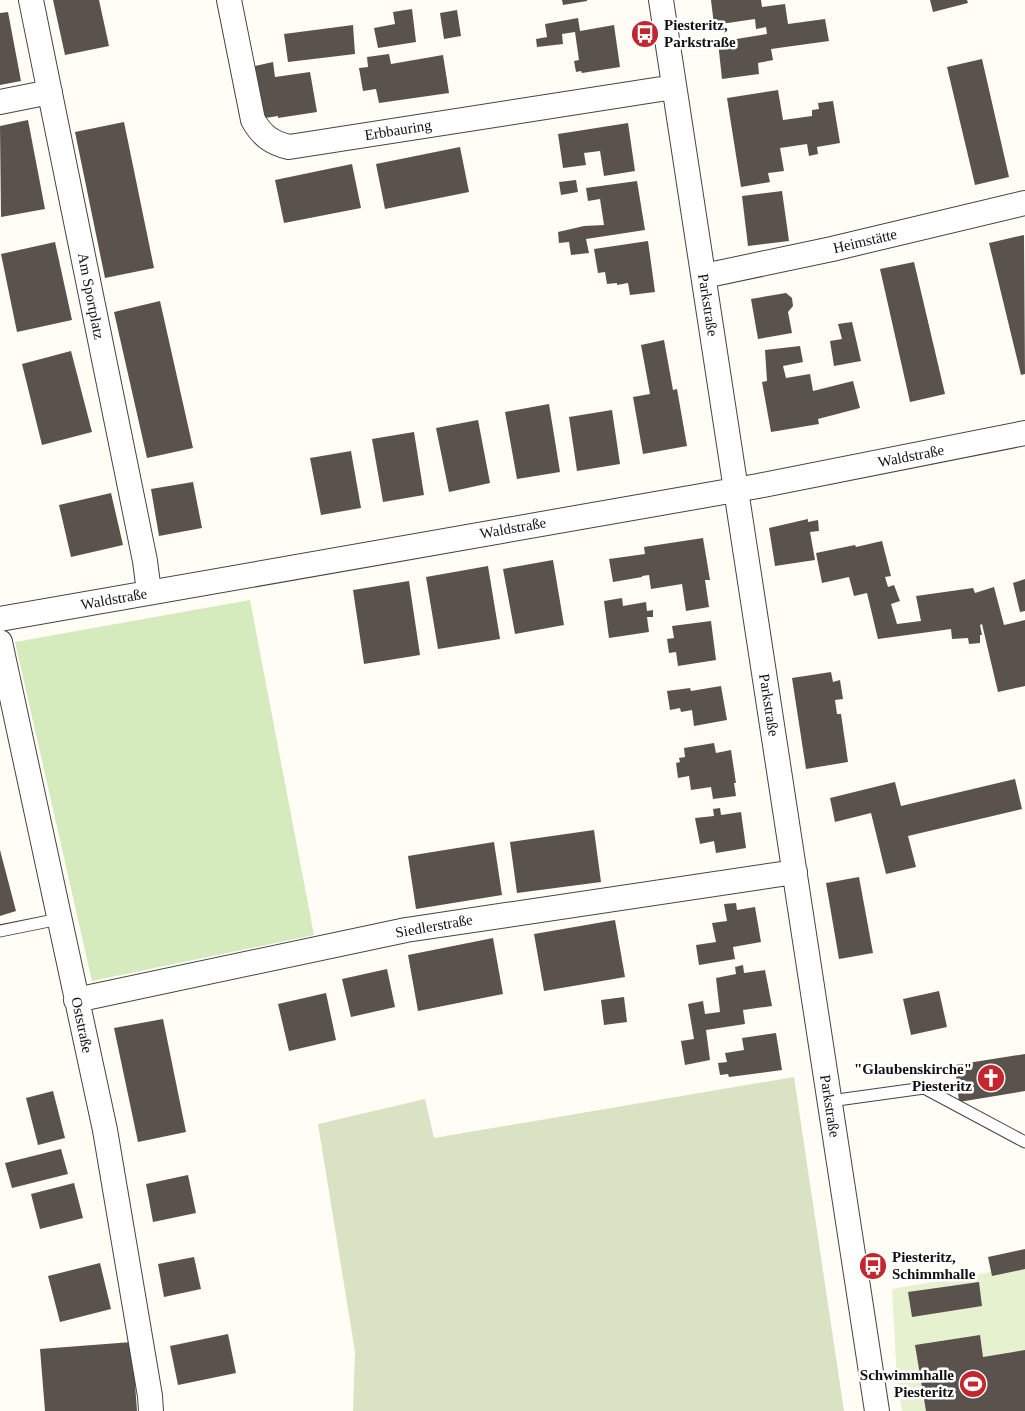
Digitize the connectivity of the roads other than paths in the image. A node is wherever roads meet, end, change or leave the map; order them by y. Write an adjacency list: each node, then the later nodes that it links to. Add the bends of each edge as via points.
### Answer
1 (31, 0): 5 (street, Am Sportplatz)
2 (228, 0): 4 (street, Erbbauring, via 253,120 266,138 290,147)
3 (661, 0): 4 (street, Parkstraße)
4 (674, 87): 8 (street, Parkstraße)
5 (50, 92): 6 (street); 11 (street, Am Sportplatz)
6 (0, 102)
7 (1025, 203): 8 (street, Heimstätte)
8 (704, 276): 10 (street, Parkstraße)
9 (1025, 433): 10 (street, Waldstraße)
10 (736, 490): 11 (street, Waldstraße); 14 (street, Parkstraße)
11 (150, 592): 12 (street, Waldstraße)
12 (0, 619)
13 (0, 642): 15 (street, Oststraße)
14 (795, 872): 17 (street, Siedlerstraße, via 415,928); 18 (street, Parkstraße)
15 (59, 920): 16 (lane); 17 (street, Oststraße)
16 (0, 931)
17 (76, 1000): 20 (street, Oststraße, via 105,1130)
18 (830, 1102): 19 (lane, via 924,1088); 21 (street, Parkstraße)
19 (1025, 1142)
20 (151, 1411)
21 (877, 1411)

